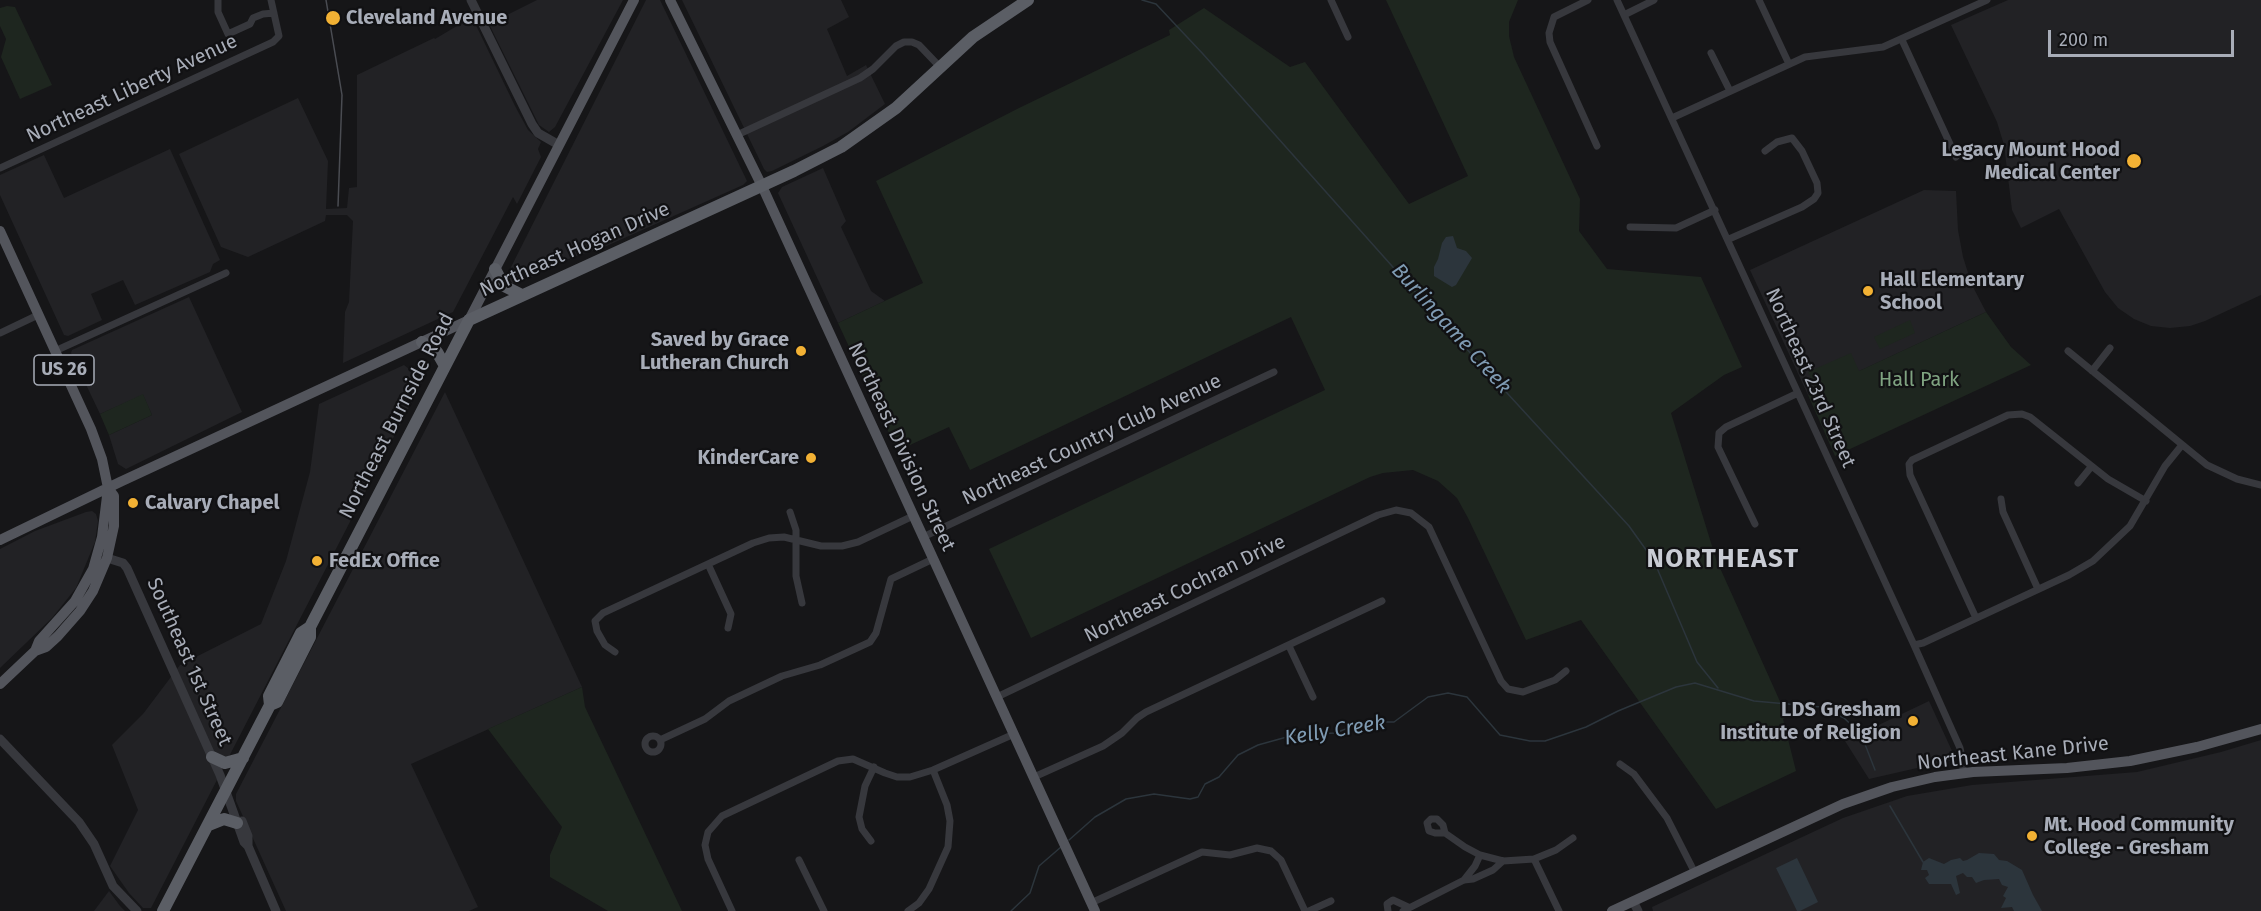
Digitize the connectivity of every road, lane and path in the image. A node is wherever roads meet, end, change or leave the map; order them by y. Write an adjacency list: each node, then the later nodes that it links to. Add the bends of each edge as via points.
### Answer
1 (218, 0): 13 (street, via 218,12 228,34 250,24 253,18)
2 (272, 0): 13 (street)
3 (471, 0): 23 (street, via 531,124)
4 (634, 0): 23 (main road, Northeast Burnside Road)
5 (670, 0): 22 (main road, Northeast Division Street)
6 (1028, 0): 19 (highway, Northeast Hogan Drive, via 981,31)
7 (1331, 0): 15 (street)
8 (1588, 0): 24 (street, via 1554,17 1549,33)
9 (1617, 0): 14 (street, Northeast 23rd Street)
10 (1654, 0): 14 (street)
11 (1759, 0): 18 (street)
12 (1987, 0): 16 (street)
13 (274, 13): 27 (street, Northeast Liberty Avenue, via 278,39)
14 (1624, 15): 21 (street, Northeast 23rd Street)
15 (1348, 38)
16 (1902, 40): 18 (street, via 1883,47 1815,55); 26 (street)
17 (1712, 53): 20 (street)
18 (1789, 64): 20 (street)
19 (940, 67): 22 (street, via 919,45 904,42 860,78); 28 (highway, Northeast Hogan Drive, via 862,134 817,161)
20 (1730, 92): 21 (street)
21 (1672, 118): 29 (street, Northeast 23rd Street)
22 (737, 135): 28 (main road, Northeast Division Street)
23 (559, 145): 33 (main road, Northeast Burnside Road)
24 (1597, 146)
25 (1765, 152): 32 (street, via 1776,142 1792,138 1817,183 1818,193 1803,207)
26 (1956, 158)
27 (0, 168)
28 (762, 186): 35 (highway, Northeast Hogan Drive); 55 (main road, Northeast Division Street)
29 (1715, 210): 30 (street, via 1676,228); 32 (street, Northeast 23rd Street)
30 (1630, 226)
31 (0, 231): 36 (main road, US 26)
32 (1729, 239): 46 (street, Northeast 23rd Street)
33 (495, 269): 35 (highway, via 504,286); 37 (main road, Northeast Burnside Road)
34 (226, 273): 41 (street)
35 (522, 295): 37 (highway, Northeast Hogan Drive)
36 (38, 315): 38 (street); 41 (main road, US 26)
37 (469, 320): 39 (main road, Northeast Hogan Drive); 43 (highway, Northeast Burnside Road)
38 (0, 333)
39 (422, 342): 43 (highway, via 437,352); 51 (main road, Northeast Hogan Drive)
40 (2110, 348): 44 (street)
41 (55, 351): 51 (main road, US 26, via 94,438)
42 (2068, 351): 44 (street)
43 (445, 366): 68 (highway, Northeast Burnside Road)
44 (2092, 371): 47 (street)
45 (1274, 372): 57 (street, Northeast Country Club Avenue)
46 (1798, 393): 56 (street, via 1719,433 1718,447); 70 (street, Northeast 23rd Street)
47 (2182, 445): 50 (street, via 2222,473); 53 (street)
48 (2091, 466): 49 (street); 53 (street); 67 (street, via 2022,414 2008,415 1909,464)
49 (2078, 483)
50 (2261, 485)
51 (108, 488): 59 (main road, Northeast Hogan Drive); 60 (main road, US 26, via 114,496 115,514); 63 (main road, US 26, via 99,552)
52 (2001, 499): 64 (street, via 2003,512)
53 (2146, 501): 64 (street, via 2130,526 2102,554)
54 (790, 512): 58 (street)
55 (913, 516): 57 (main road, Northeast Division Street); 58 (street, via 842,546 821,546)
56 (1755, 524)
57 (923, 537): 61 (main road, Northeast Division Street)
58 (796, 538): 62 (street, via 769,538); 66 (street, via 796,576)
59 (0, 540)
60 (108, 558): 63 (main road, US 26); 84 (street, Southeast 1st Street, via 127,568)
61 (933, 559): 77 (main road, Northeast Division Street); 83 (street, via 891,579 870,642 820,665 782,676)
62 (708, 564): 69 (street, via 730,614); 73 (street, via 603,613 595,621 597,631 605,645)
63 (89, 588): 75 (main road, US 26, via 39,640 35,651)
64 (2038, 589): 67 (street)
65 (1382, 601): 71 (street)
66 (802, 603)
67 (1976, 618): 70 (street)
68 (310, 627): 72 (highway, Northeast Burnside Road, via 301,633); 76 (highway, Northeast Burnside Road, via 310,637)
69 (728, 628)
70 (1914, 645): 89 (street, Northeast 23rd Street, via 1960,748)
71 (1288, 646): 78 (street); 90 (street, via 1146,712 1103,746)
72 (294, 648): 76 (highway, via 281,683); 79 (highway, Northeast Burnside Road, via 269,696)
73 (615, 652)
74 (1566, 671): 77 (street, Northeast Cochran Drive, via 1555,680 1522,692 1508,689 1429,527 1411,513 1396,510)
75 (0, 684)
76 (284, 689): 79 (highway, Northeast Burnside Road, via 278,702)
77 (997, 697): 81 (main road, Northeast Division Street)
78 (1313, 697)
79 (270, 705): 85 (highway, Northeast Burnside Road)
80 (2261, 729): 89 (main road, Northeast Kane Drive, via 2130,760)
81 (1014, 734): 88 (street); 90 (main road, Northeast Division Street)
82 (0, 739): 108 (street, via 79,822 113,886)
83 (660, 740)
84 (212, 757): 85 (highway, via 225,763); 91 (street, Southeast 1st Street)
85 (243, 758): 91 (highway, Northeast Burnside Road)
86 (1620, 764): 102 (street, via 1634,774 1667,818)
87 (874, 767): 88 (street, via 897,777); 96 (street, via 860,802 859,817); 111 (street, via 853,759 831,764 722,816 711,826 702,838)
88 (933, 770): 113 (street, via 947,805 948,847 930,889)
89 (1963, 774): 102 (main road, Northeast Kane Drive, via 1920,780 1853,799)
90 (1034, 777): 106 (main road, Northeast Division Street)
91 (226, 791): 92 (street, Southeast 1st Street); 93 (highway, Northeast Burnside Road); 97 (street, Southeast 1st Street, via 249,836)
92 (237, 823): 93 (highway, via 224,819); 97 (street, Southeast 1st Street)
93 (209, 825): 109 (highway, Northeast Burnside Road)
94 (1445, 833): 98 (street)
95 (1573, 838): 99 (street)
96 (872, 842)
97 (248, 846): 110 (street, Southeast 1st Street)
98 (1480, 855): 101 (street); 103 (street)
99 (1534, 859): 101 (street); 116 (street)
100 (799, 860): 112 (street)
101 (1503, 861): 103 (street, via 1492,870)
102 (1695, 873): 105 (main road, Northeast Kane Drive)
103 (1464, 880): 107 (street)
104 (1331, 901): 114 (street)
105 (1636, 906): 117 (main road, Northeast Kane Drive)
106 (1093, 907): 114 (street, via 1202,852 1225,855 1257,848 1276,855 1286,867)
107 (1405, 909): 115 (street, via 1393,900 1387,904)
108 (136, 911)
109 (163, 911)
110 (276, 911)
111 (732, 911)
112 (824, 911)
113 (908, 911)
114 (1307, 911)
115 (1388, 911)
116 (1559, 911)
117 (1612, 911)

